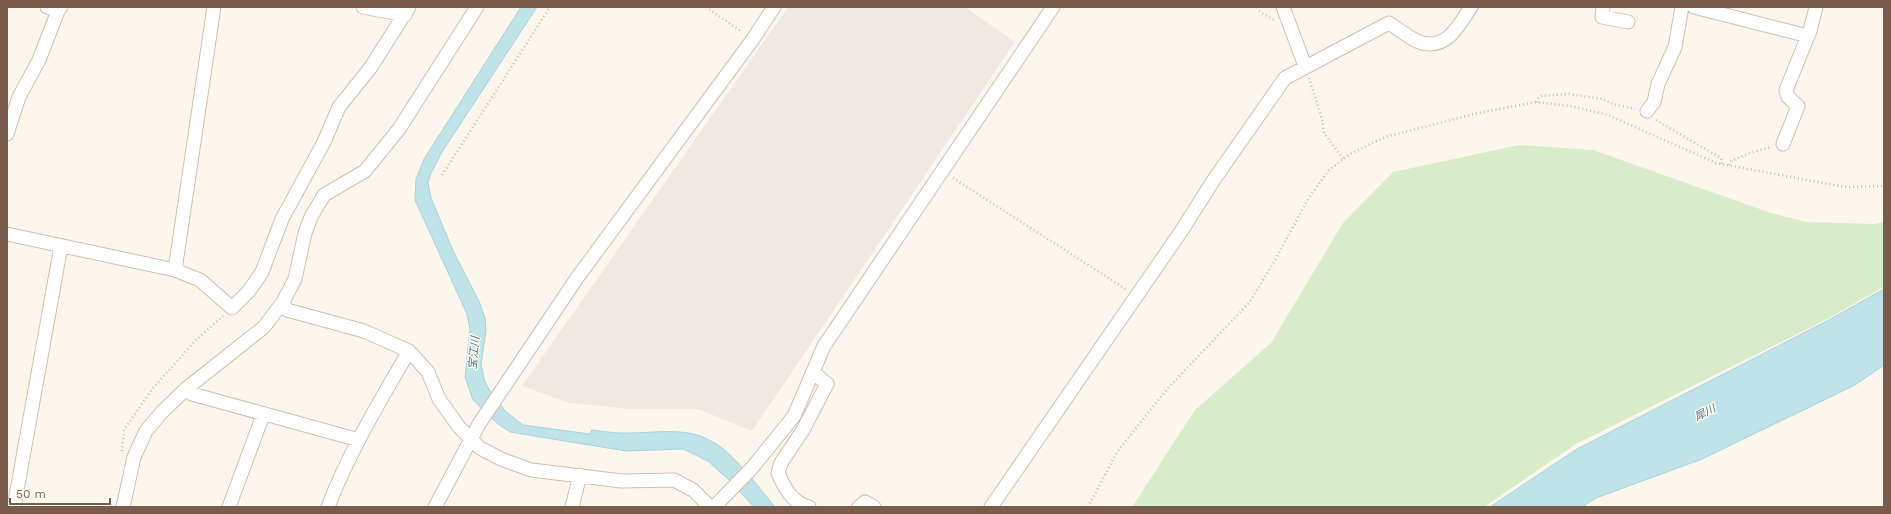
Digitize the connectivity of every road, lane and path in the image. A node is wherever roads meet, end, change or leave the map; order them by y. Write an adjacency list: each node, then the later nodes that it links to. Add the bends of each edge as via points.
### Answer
1 (214, 7): 32 (street)
2 (363, 7): 15 (street)
3 (477, 7): 34 (street, via 399,129 365,170 324,195 311,218 295,279)
4 (550, 7): 28 (path)
5 (706, 7): 18 (path)
6 (774, 7): 18 (street)
7 (1053, 7): 27 (street)
8 (1283, 7): 19 (street)
9 (1471, 7): 19 (street, via 1455,32 1442,42 1421,43 1389,23)
10 (1603, 7): 16 (street, via 1602,17)
11 (1682, 7): 21 (street, via 1675,47 1658,84 1654,102)
12 (1694, 7): 17 (street)
13 (1816, 7): 17 (street)
14 (56, 8): 22 (street, via 39,60 19,97)
15 (407, 11): 35 (street, via 371,67 339,107 324,142 282,219 262,272 249,291)
16 (1628, 22)
17 (1808, 36): 23 (street, via 1786,90 1788,97 1798,106)
18 (753, 39): 41 (street, via 577,278 479,424)
19 (1305, 66): 24 (path, via 1324,133); 33 (street, via 1285,78)
20 (1536, 102): 21 (path, via 1540,96 1569,94 1603,99 1613,104); 24 (path, via 1484,111 1385,137); 25 (path, via 1570,106 1608,115)
21 (1642, 110): 25 (path, via 1721,158)
22 (7, 134)
23 (1783, 144): 26 (path, via 1750,152 1731,161)
24 (1343, 159): 55 (path, via 1329,170 1308,199 1249,303 1168,388 1117,452)
25 (1722, 164): 26 (path)
26 (1729, 165): 29 (path, via 1845,187)
27 (942, 170): 33 (path); 37 (street, via 824,346)
28 (442, 175)
29 (1884, 186)
30 (7, 234): 31 (street)
31 (61, 246): 32 (street); 45 (street)
32 (175, 270): 35 (street, via 200,280)
33 (1136, 296): 54 (street)
34 (283, 302): 36 (street, via 287,310 364,331); 38 (street, via 264,326)
35 (232, 308): 42 (path, via 196,340 153,388 124,430)
36 (409, 351): 40 (street); 41 (street, via 428,372 440,399)
37 (813, 372): 44 (street, via 794,416 752,468); 51 (street, via 827,384 804,430 781,463 778,473 789,494 802,506)
38 (188, 388): 39 (street, via 192,394); 46 (street, via 146,431 134,457)
39 (263, 415): 40 (street); 47 (street)
40 (359, 440): 48 (street)
41 (471, 440): 43 (street, via 501,459 531,470); 49 (street)
42 (122, 457)
43 (580, 475): 44 (street, via 622,481 674,480); 50 (street)
44 (714, 506)
45 (14, 507)
46 (123, 507)
47 (229, 507)
48 (328, 507)
49 (435, 507)
50 (572, 507)
51 (808, 507)
52 (859, 507): 53 (street, via 865,502)
53 (874, 507)
54 (991, 507)
55 (1088, 507)

